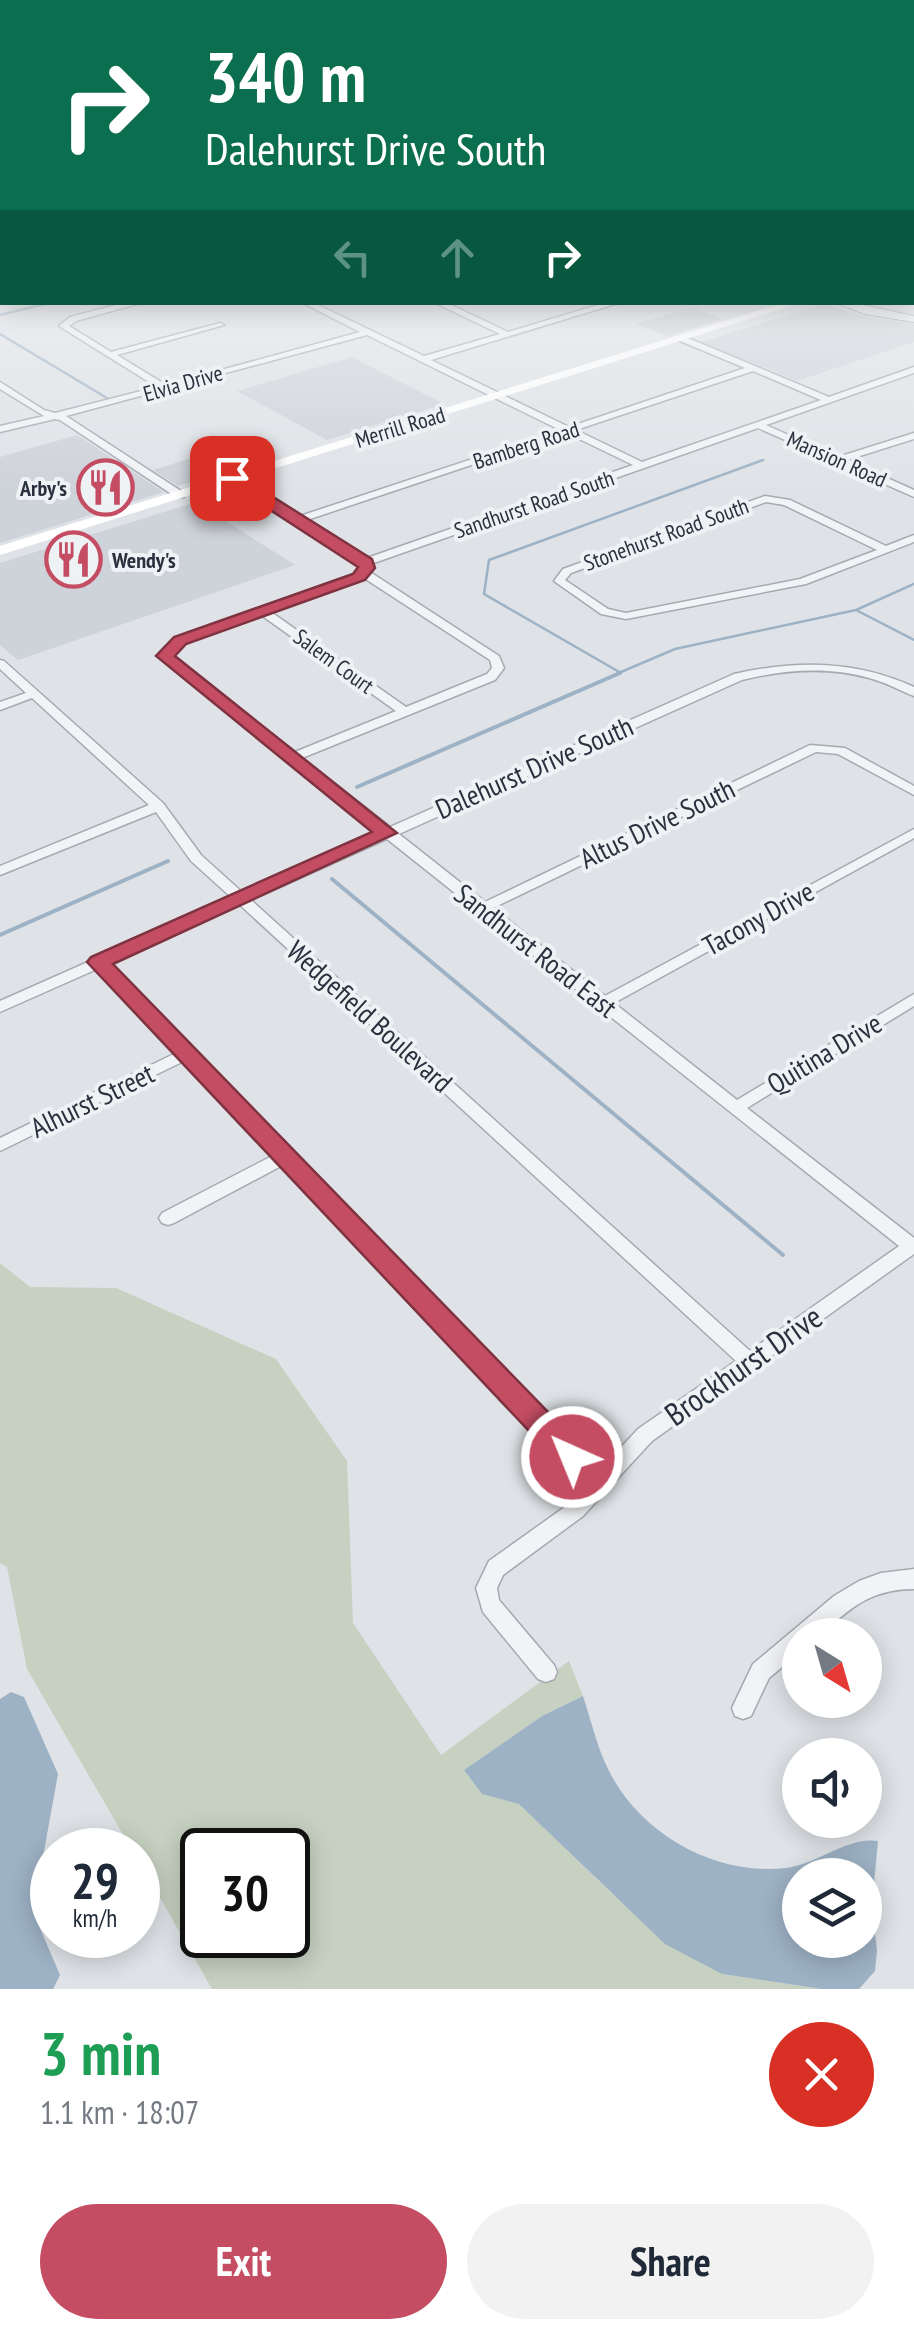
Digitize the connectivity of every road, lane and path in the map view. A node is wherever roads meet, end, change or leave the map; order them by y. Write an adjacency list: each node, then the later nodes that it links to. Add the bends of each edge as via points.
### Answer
1 (126, 306): 14 (street, via 65,323 66,330)
2 (313, 306): 11 (street)
3 (446, 306): 12 (street)
4 (578, 306): 8 (street)
5 (606, 306): 8 (street)
6 (788, 306): 13 (main road, Merrill Road)
7 (848, 306): 9 (street)
8 (590, 311): 12 (street)
9 (914, 319)
10 (220, 326): 14 (street)
11 (366, 332): 15 (street); 19 (street, Elvia Drive)
12 (508, 335): 15 (street)
13 (683, 338): 16 (street); 20 (main road, Merrill Road)
14 (108, 355): 19 (street)
15 (422, 360): 20 (street)
16 (754, 368): 21 (street); 25 (street, Bamberg Road)
17 (914, 370): 21 (street, Sandhurst Road South)
18 (0, 385): 22 (street)
19 (164, 388): 22 (street, Elvia Drive)
20 (498, 396): 25 (street); 29 (main road, Merrill Road)
21 (830, 400): 23 (street, Sandhurst Road South)
22 (54, 415): 24 (street, Elvia Drive); 31 (street)
23 (759, 425): 27 (street, Mansion Road); 28 (street, Sandhurst Road South)
24 (0, 429)
25 (569, 430): 28 (street); 32 (street, Bamberg Road)
26 (914, 436): 27 (street)
27 (838, 460): 30 (street, Mansion Road)
28 (642, 466): 36 (street, Sandhurst Road South)
29 (232, 478): 31 (main road, Merrill Road); 32 (street)
30 (914, 494)
31 (180, 495): 35 (main road, Merrill Road)
32 (298, 520): 36 (street)
33 (914, 538): 34 (street)
34 (886, 550): 34 (street, Stonehurst Road South, via 772,591 626,616 591,604 560,577 755,501 774,500)
35 (0, 551)
36 (365, 568): 37 (street, Sandhurst Road South); 43 (street, via 495,658 498,668 491,677)
37 (263, 611): 38 (street, Sandhurst Road South); 43 (street, Salem Court)
38 (167, 650): 44 (street, Sandhurst Road East, via 169,662)
39 (0, 663): 41 (street, Wedgefield Boulevard)
40 (914, 692): 47 (street, Dalehurst Drive South, via 849,670 799,667 738,676)
41 (34, 694): 42 (street); 46 (street, Wedgefield Boulevard)
42 (0, 706)
43 (406, 712): 44 (street)
44 (292, 758): 47 (street, Sandhurst Road East)
45 (914, 792): 51 (street, Altus Drive South, via 834,749 807,750)
46 (158, 806): 49 (street); 50 (street, Wedgefield Boulevard, via 196,858)
47 (386, 833): 50 (street, Dalehurst Drive South); 51 (street, Sandhurst Road East)
48 (914, 833): 54 (street, Tacony Drive)
49 (0, 871)
50 (240, 898): 52 (street, Dalehurst Drive South); 62 (street, Wedgefield Boulevard)
51 (482, 908): 54 (street, Sandhurst Road East)
52 (98, 962): 55 (street, Dalehurst Drive South); 56 (street)
53 (914, 999): 57 (street, Quitina Drive)
54 (603, 1003): 57 (street, Sandhurst Road East)
55 (0, 1007)
56 (184, 1055): 58 (street, Alhurst Street); 59 (street)
57 (735, 1108): 61 (street, Sandhurst Road East)
58 (0, 1145)
59 (283, 1158): 60 (street); 63 (street)
60 (168, 1218)
61 (913, 1246): 62 (street, Brockhurst Drive)
62 (750, 1361): 63 (street, Brockhurst Drive, via 645,1435)
63 (599, 1484): 67 (street, Brockhurst Drive, via 576,1510 496,1568 486,1588 490,1605)
64 (914, 1579): 65 (street, via 888,1578 857,1591)
65 (825, 1618)
66 (782, 1653): 68 (street, via 761,1670)
67 (546, 1672)
68 (743, 1708)

